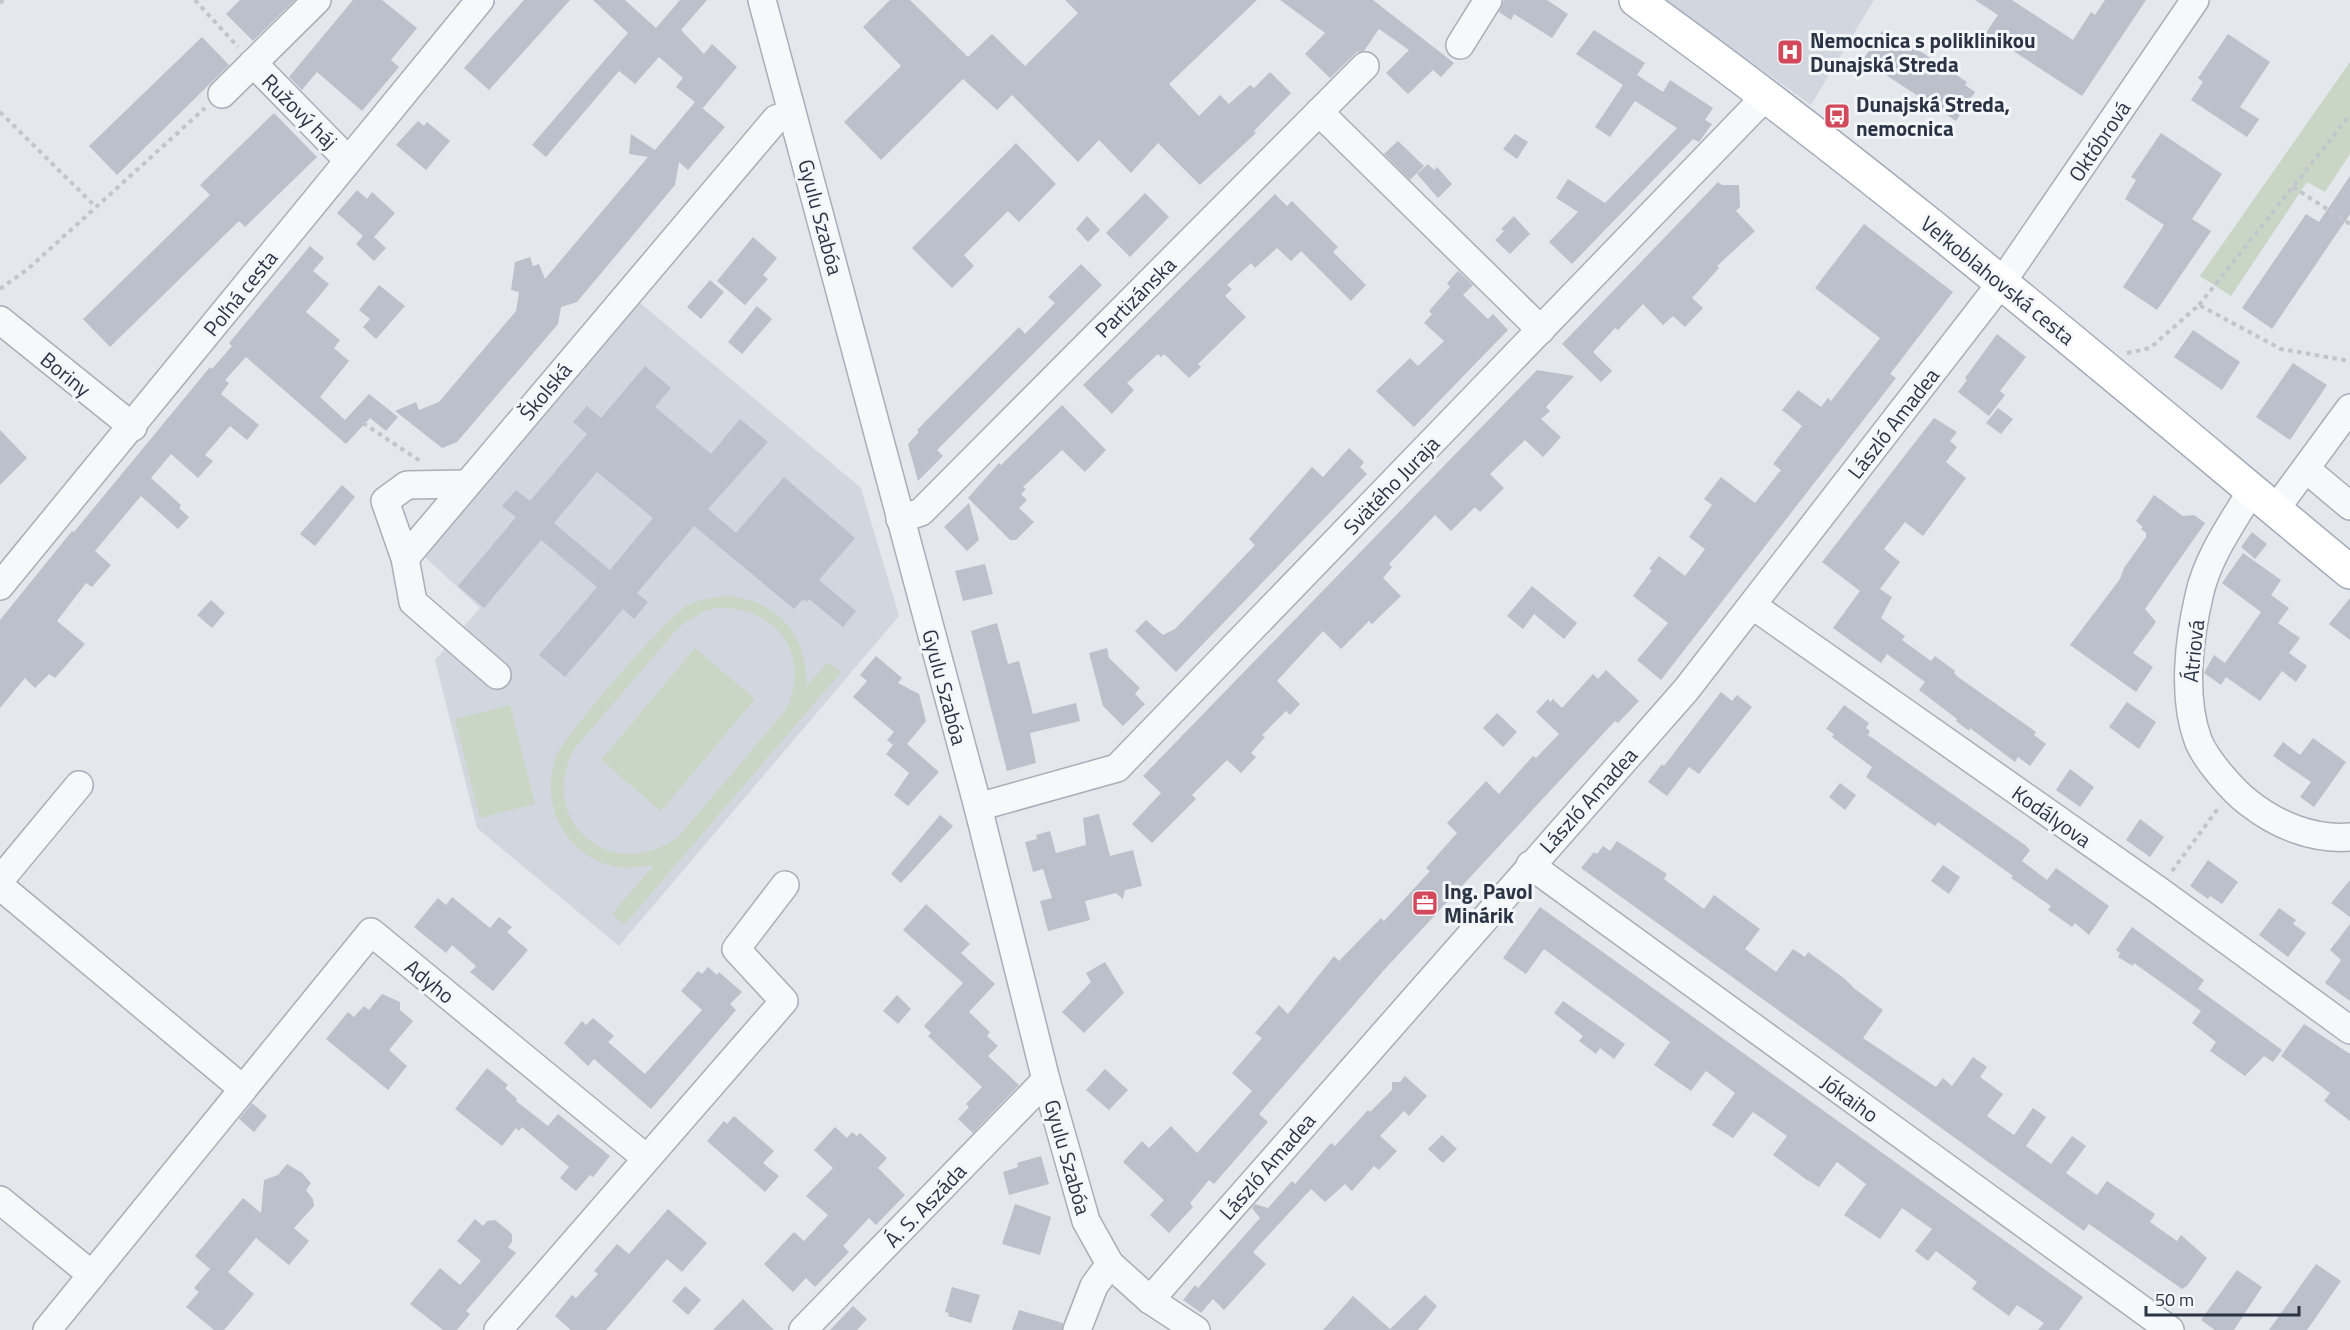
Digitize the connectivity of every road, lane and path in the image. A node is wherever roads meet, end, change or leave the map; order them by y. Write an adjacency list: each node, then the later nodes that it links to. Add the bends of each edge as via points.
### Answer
1 (195, 0): 9 (path)
2 (317, 0): 9 (street, Ružový háj)
3 (480, 0): 17 (street, Poľná cesta)
4 (762, 0): 15 (street, Gyulu Szabóa)
5 (1488, 0): 8 (street)
6 (1636, 0): 12 (main road, Veľkoblahovská cesta, via 1711,53)
7 (2195, 0): 21 (street, Októbrová)
8 (1460, 45)
9 (253, 63): 11 (street, Ružový háj); 17 (street, Ružový háj)
10 (1365, 66): 14 (street, Partizánska)
11 (222, 94): 19 (path)
12 (1765, 98): 21 (main road, Veľkoblahovská cesta); 25 (street, Svätého Juraja, via 1732,141)
13 (0, 112): 19 (path)
14 (1319, 112): 25 (street); 36 (street, Partizánska, via 921,512)
15 (792, 114): 33 (street, Školská, via 776,118); 36 (street, Gyulu Szabóa)
16 (2350, 115): 18 (path)
17 (347, 159): 30 (street, Poľná cesta)
18 (2293, 187): 20 (path); 23 (path)
19 (96, 207): 22 (path)
20 (2350, 224)
21 (2002, 282): 26 (main road, Veľkoblahovská cesta); 40 (street, László Amadea)
22 (0, 289)
23 (2199, 305): 26 (path, via 2150,348); 27 (path, via 2281,349)
24 (0, 320): 30 (street, Boriny)
25 (1541, 330): 44 (street, Svätého Juraja, via 1117,768)
26 (2097, 361): 34 (main road, Veľkoblahovská cesta)
27 (2350, 361)
28 (2350, 408): 32 (street, Átriová)
29 (363, 423): 31 (path)
30 (132, 427): 39 (street, Poľná cesta)
31 (426, 465)
32 (2306, 469): 34 (street, Átriová); 35 (street)
33 (465, 484): 37 (street, Školská); 37 (street, via 407,485 385,501)
34 (2264, 500): 38 (main road, Veľkoblahovská cesta); 43 (street, Átriová, via 2224,536 2199,594 2187,685 2198,741)
35 (2350, 506)
36 (900, 519): 44 (street, Gyulu Szabóa)
37 (405, 558): 41 (street, via 413,602)
38 (2350, 572)
39 (0, 586)
40 (1752, 605): 46 (street, László Amadea, via 1686,690); 50 (street, Kodályova)
41 (497, 675)
42 (79, 785): 47 (street)
43 (2232, 790): 45 (street, Átriová, via 2265,815 2301,832); 50 (path)
44 (978, 807): 52 (street, Gyulu Szabóa)
45 (2350, 837)
46 (1530, 865): 58 (street, László Amadea); 64 (street, Jókaiho)
47 (0, 880)
48 (785, 885): 54 (street, via 736,949 784,1000)
49 (0, 886): 53 (street)
50 (2157, 890): 51 (street, Kodályova)
51 (2350, 1030)
52 (1046, 1080): 56 (street, Gyulu Szabóa, via 1086,1221); 61 (street, Á. S. Aszáda)
53 (243, 1089): 54 (street, Adyho, via 370,932); 57 (street, Adyho)
54 (646, 1158): 60 (street)
55 (0, 1200): 57 (street)
56 (1110, 1264): 58 (street, Gyulu Szabóa); 62 (street, via 1094,1286)
57 (92, 1275): 59 (street, Adyho)
58 (1150, 1300): 63 (street, Gyulu Szabóa)
59 (47, 1330)
60 (498, 1330)
61 (803, 1330)
62 (1077, 1330)
63 (1196, 1330)
64 (2170, 1330)

